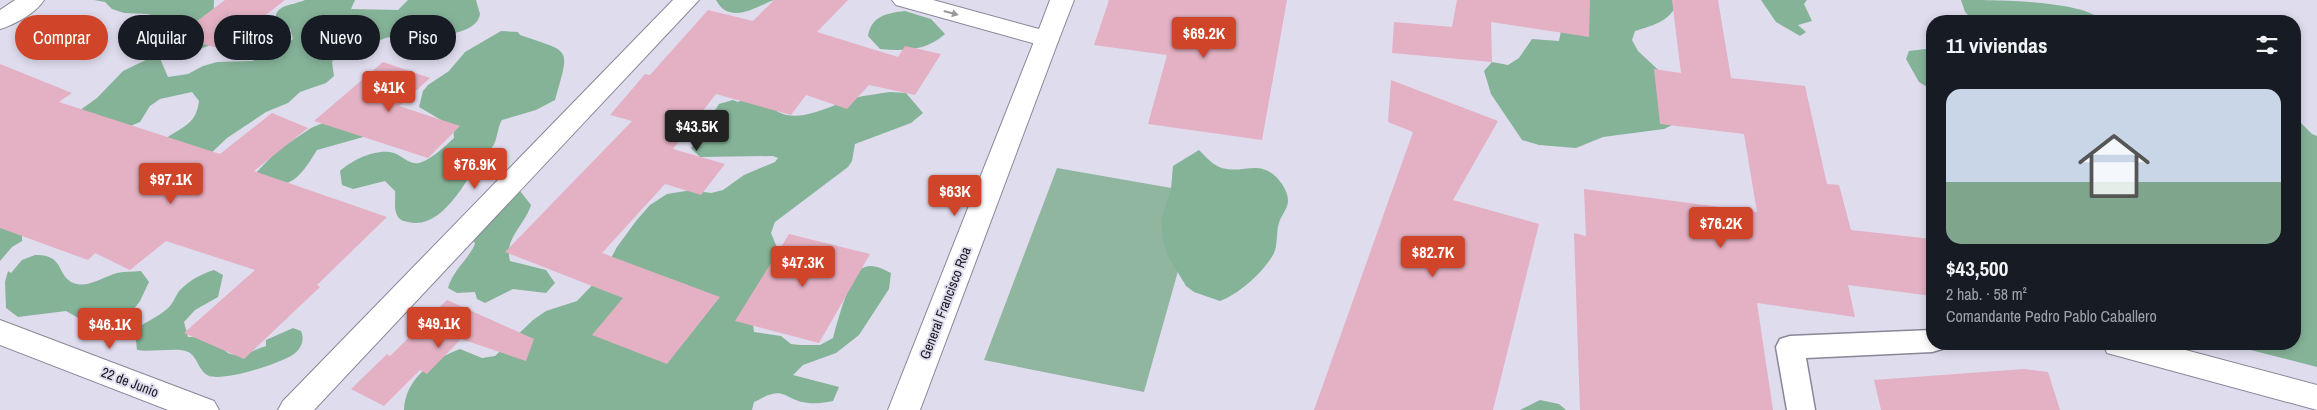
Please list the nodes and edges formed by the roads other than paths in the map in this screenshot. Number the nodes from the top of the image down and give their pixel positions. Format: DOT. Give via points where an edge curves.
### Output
graph roads {
  1 [pos="32,0"];
  2 [pos="687,0"];
  3 [pos="904,0"];
  4 [pos="1062,0"];
  5 [pos="0,21"];
  6 [pos="1047,40"];
  7 [pos="0,332"];
  8 [pos="1926,341"];
  9 [pos="2140,350"];
  10 [pos="2317,398"];
  11 [pos="203,410"];
  12 [pos="294,410"];
  13 [pos="904,410"];
  14 [pos="1801,410"];
  1 -- 5 [label="street"];
  2 -- 12 [label="street"];
  3 -- 6 [label="street, one-way"];
  4 -- 6 [label="street, General Francisco Roa"];
  6 -- 13 [label="street, General Francisco Roa"];
  7 -- 11 [label="street, 22 de Junio"];
  8 -- 14 [label="lane" via="1790,347"];
  9 -- 10 [label="street"];
}
